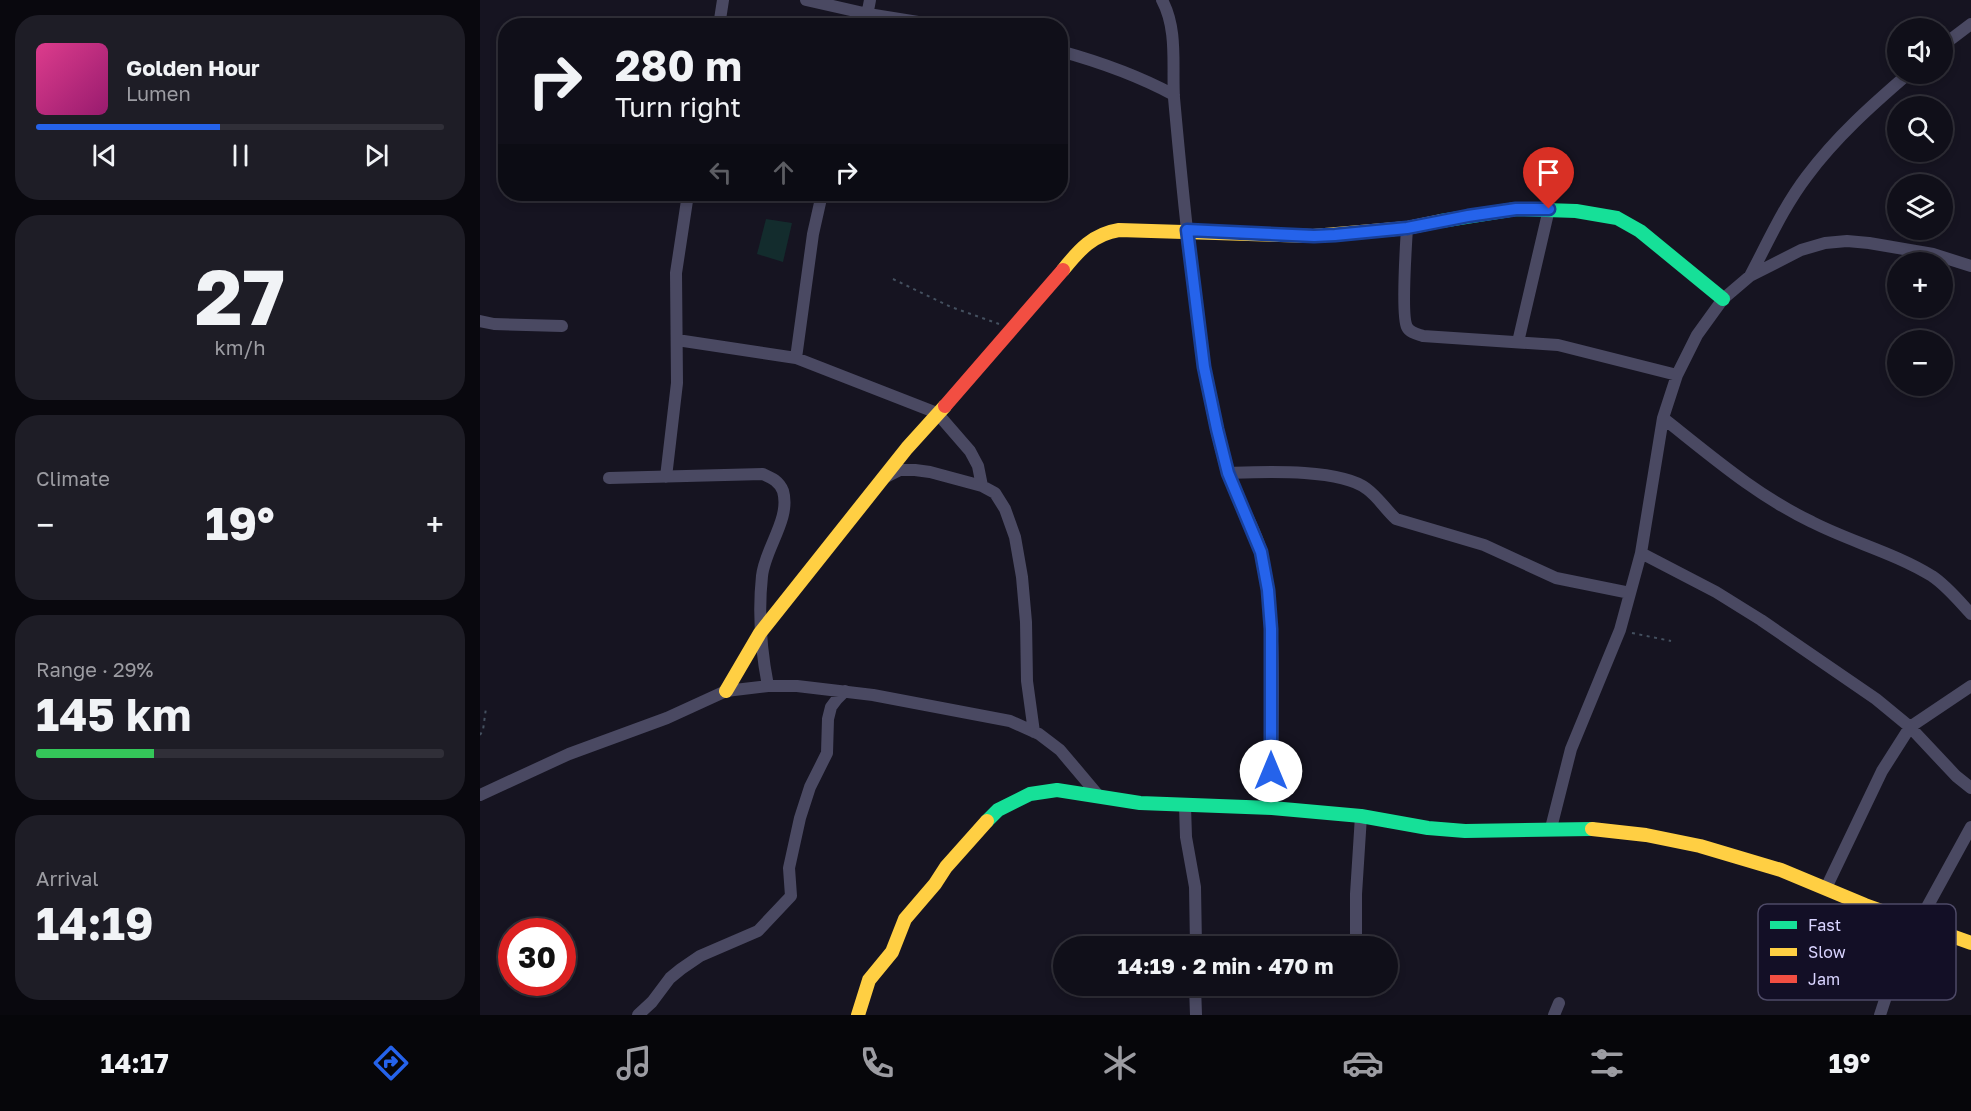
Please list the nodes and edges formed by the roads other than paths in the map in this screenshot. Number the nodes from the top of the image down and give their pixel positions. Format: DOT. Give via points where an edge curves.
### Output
graph roads {
  1 [pos="723,0"];
  2 [pos="806,0"];
  3 [pos="870,0"];
  4 [pos="1162,0"];
  5 [pos="720,18"];
  6 [pos="861,18"];
  7 [pos="867,18"];
  8 [pos="1971,24"];
  9 [pos="1953,38"];
  10 [pos="1068,53"];
  11 [pos="1896,84"];
  12 [pos="1174,95"];
  13 [pos="687,201"];
  14 [pos="820,201"];
  15 [pos="1549,209"];
  16 [pos="1407,228"];
  17 [pos="1187,230"];
  18 [pos="1971,266"];
  19 [pos="1750,276"];
  20 [pos="1723,299"];
  21 [pos="480,321"];
  22 [pos="562,326"];
  23 [pos="677,340"];
  24 [pos="1518,342"];
  25 [pos="796,358"];
  26 [pos="1677,375"];
  27 [pos="937,413"];
  28 [pos="1663,418"];
  29 [pos="1228,473"];
  30 [pos="666,477"];
  31 [pos="609,478"];
  32 [pos="883,478"];
  33 [pos="982,486"];
  34 [pos="1641,553"];
  35 [pos="1630,593"];
  36 [pos="1971,614"];
  37 [pos="760,633"];
  38 [pos="768,686"];
  39 [pos="1971,686"];
  40 [pos="726,691"];
  41 [pos="845,691"];
  42 [pos="1910,727"];
  43 [pos="1034,732"];
  44 [pos="1971,788"];
  45 [pos="480,795"];
  46 [pos="1098,795"];
  47 [pos="1185,806"];
  48 [pos="1272,808"];
  49 [pos="1361,816"];
  50 [pos="1971,827"];
  51 [pos="1551,828"];
  52 [pos="1826,888"];
  53 [pos="1863,904"];
  54 [pos="1929,904"];
  55 [pos="1196,936"];
  56 [pos="1356,936"];
  57 [pos="1956,937"];
  58 [pos="1971,943"];
  59 [pos="1195,996"];
  60 [pos="1885,1000"];
  61 [pos="1559,1003"];
  62 [pos="638,1015"];
  63 [pos="858,1015"];
  64 [pos="1196,1015"];
  65 [pos="1554,1015"];
  66 [pos="1880,1015"];
  1 -- 5 [label="street"];
  2 -- 6 [label="street"];
  3 -- 7 [label="street"];
  4 -- 12 [label="street" via="1170,14 1173,37"];
  8 -- 9 [label="street"];
  10 -- 12 [label="street" via="1108,64"];
  11 -- 19 [label="street" via="1862,114 1807,175"];
  12 -- 17 [label="street"];
  13 -- 23 [label="street" via="676,273"];
  14 -- 25 [label="street"];
  15 -- 16 [label="street" via="1516,209"];
  15 -- 20 [label="street" via="1617,219 1640,231"];
  15 -- 24 [label="street"];
  16 -- 17 [label="street" via="1314,236"];
  16 -- 24 [label="street" via="1406,326 1423,336"];
  17 -- 27 [label="street" via="1110,230 1094,236"];
  17 -- 29 [label="street" via="1204,367"];
  18 -- 19 [label="street" via="1924,252 1846,241 1801,250"];
  19 -- 20 [label="street"];
  20 -- 26 [label="street" via="1697,335"];
  21 -- 22 [label="street"];
  23 -- 25 [label="street"];
  23 -- 30 [label="street" via="677,383"];
  24 -- 26 [label="street" via="1567,347"];
  25 -- 27 [label="street"];
  26 -- 28 [label="street"];
  27 -- 32 [label="street"];
  27 -- 33 [label="street" via="970,451"];
  28 -- 34 [label="street"];
  28 -- 36 [label="street" via="1782,506 1934,577"];
  29 -- 35 [label="street" via="1273,472 1354,482 1368,489 1396,519 1484,545 1556,578"];
  29 -- 48 [label="street" via="1261,552 1268,590"];
  30 -- 31 [label="street"];
  30 -- 37 [label="street" via="763,474 775,479 783,491 784,510 762,573"];
  32 -- 33 [label="street" via="900,470 915,470"];
  32 -- 37 [label="street"];
  33 -- 43 [label="street" via="995,493 1015,537 1022,577 1027,681"];
  34 -- 35 [label="street"];
  34 -- 42 [label="street" via="1761,620"];
  35 -- 51 [label="street" via="1620,630 1571,749"];
  37 -- 38 [label="street"];
  37 -- 40 [label="street"];
  38 -- 40 [label="street"];
  38 -- 41 [label="street"];
  39 -- 42 [label="street"];
  40 -- 45 [label="street" via="667,718 569,754"];
  41 -- 43 [label="street" via="1010,721"];
  41 -- 62 [label="street" via="831,707 827,753 800,818 789,868 791,896 758,931 700,956 670,978"];
  42 -- 44 [label="street"];
  42 -- 52 [label="street" via="1882,771"];
  43 -- 46 [label="street" via="1060,750"];
  46 -- 47 [label="street"];
  46 -- 63 [label="street" via="1057,790 1030,794 990,817 911,911 892,952 869,980"];
  47 -- 48 [label="street"];
  47 -- 55 [label="street"];
  48 -- 49 [label="street"];
  49 -- 51 [label="street" via="1465,831"];
  49 -- 56 [label="street"];
  50 -- 54 [label="street"];
  51 -- 52 [label="street" via="1605,829 1700,846"];
  52 -- 53 [label="street"];
  57 -- 58 [label="street"];
  59 -- 64 [label="street"];
  60 -- 66 [label="street"];
  61 -- 65 [label="street"];
}
